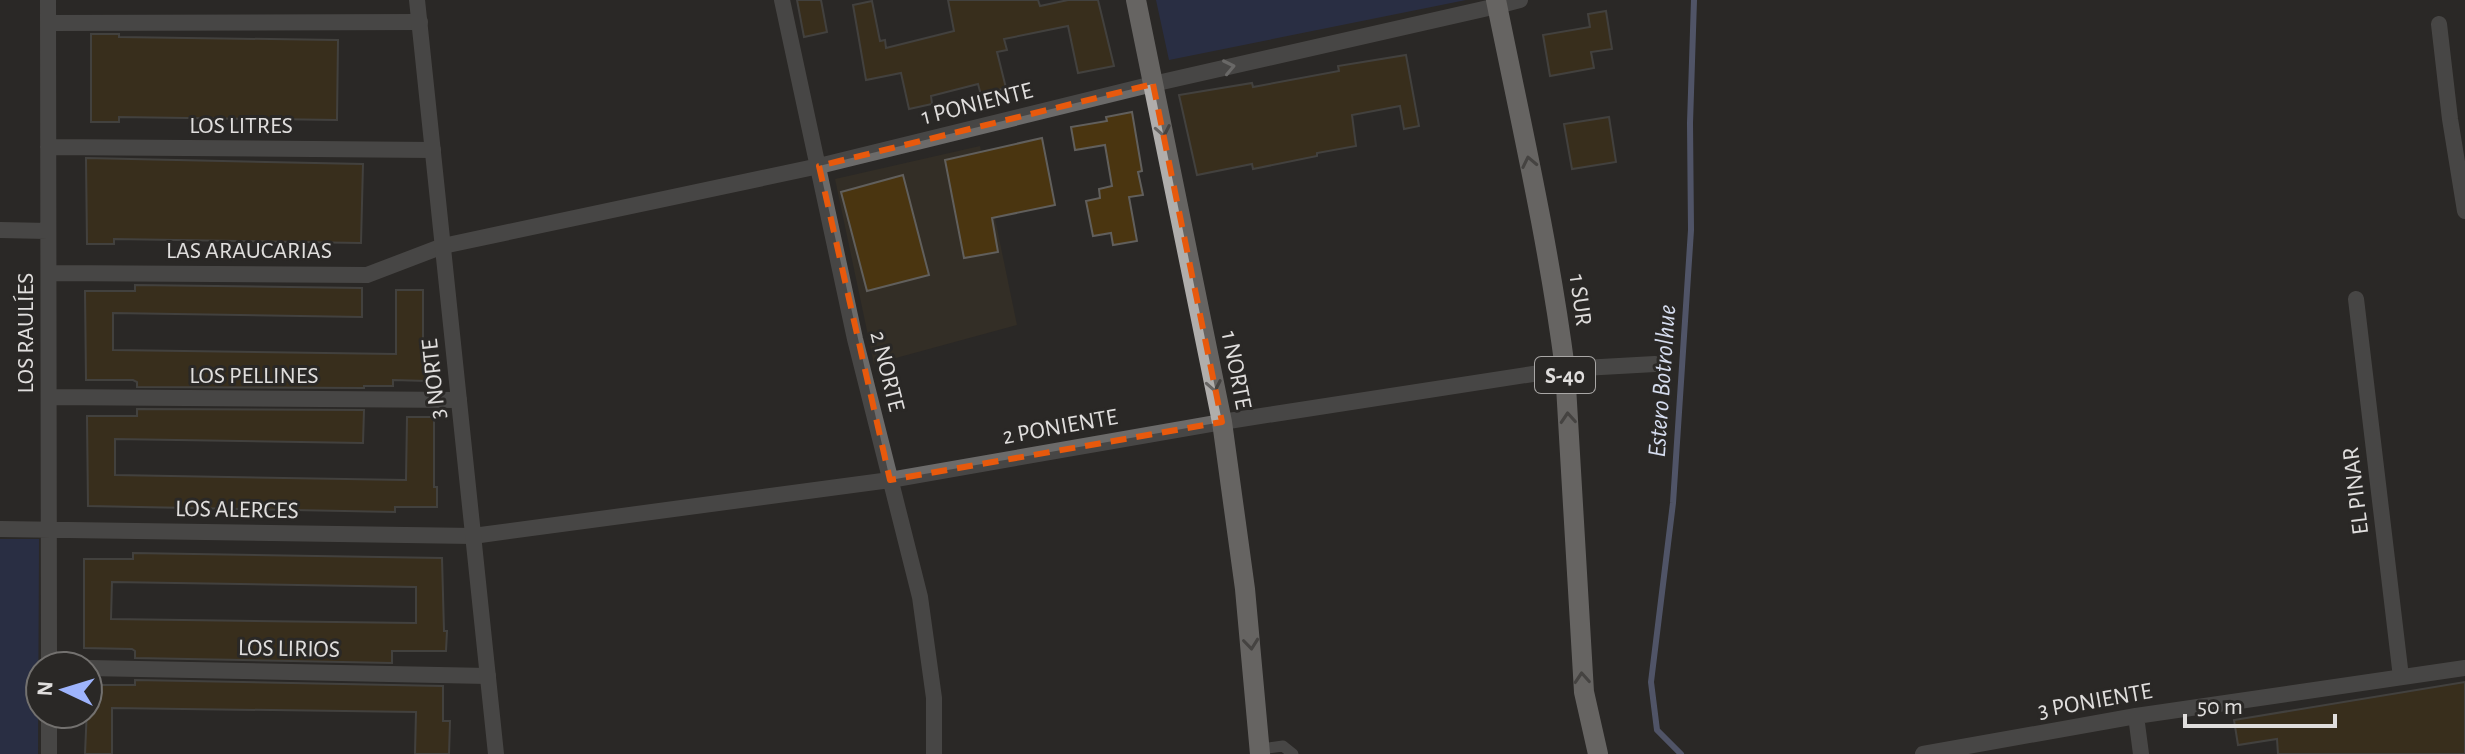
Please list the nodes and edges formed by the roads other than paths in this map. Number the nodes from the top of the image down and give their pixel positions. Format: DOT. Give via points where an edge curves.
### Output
graph roads {
  1 [pos="48,0"];
  2 [pos="417,0"];
  3 [pos="782,0"];
  4 [pos="1136,0"];
  5 [pos="1520,0"];
  6 [pos="1497,3"];
  7 [pos="420,22"];
  8 [pos="48,23"];
  9 [pos="2439,24"];
  10 [pos="1153,84"];
  11 [pos="2458,119"];
  12 [pos="48,147"];
  13 [pos="433,150"];
  14 [pos="819,166"];
  15 [pos="2465,211"];
  16 [pos="0,230"];
  17 [pos="48,231"];
  18 [pos="443,246"];
  19 [pos="49,273"];
  20 [pos="2356,299"];
  21 [pos="1655,364"];
  22 [pos="1565,369"];
  23 [pos="49,397"];
  24 [pos="459,400"];
  25 [pos="1222,422"];
  26 [pos="890,480"];
  27 [pos="0,529"];
  28 [pos="49,530"];
  29 [pos="473,536"];
  30 [pos="49,650"];
  31 [pos="104,668"];
  32 [pos="2465,668"];
  33 [pos="488,676"];
  34 [pos="2401,677"];
  35 [pos="2136,716"];
  36 [pos="49,730"];
  37 [pos="1260,752"];
  38 [pos="49,754"];
  39 [pos="496,754"];
  40 [pos="934,754"];
  41 [pos="1293,754"];
  42 [pos="1598,754"];
  43 [pos="1923,754"];
  44 [pos="2141,754"];
  1 -- 8 [label="street, LOS RAULÍES"];
  2 -- 7 [label="street, 3 NORTE"];
  3 -- 14 [label="street, 2 NORTE"];
  4 -- 10 [label="main road, 1 NORTE"];
  5 -- 6 [label="street, 1 PONIENTE"];
  10 -- 6 [label="street, 1 PONIENTE, one-way"];
  22 -- 6 [label="main road, 1 SUR / S-40, one-way" via="1551,270"];
  7 -- 8 [label="street"];
  7 -- 13 [label="street, 3 NORTE"];
  8 -- 12 [label="street, LOS RAULÍES"];
  9 -- 11 [label="street"];
  10 -- 14 [label="street, 1 PONIENTE"];
  10 -- 25 [label="main road, 1 NORTE, one-way"];
  11 -- 15 [label="street"];
  12 -- 13 [label="street, LOS LITRES"];
  12 -- 17 [label="street, LOS RAULÍES"];
  13 -- 18 [label="street, 3 NORTE"];
  14 -- 18 [label="street, 1 PONIENTE"];
  14 -- 26 [label="street, 2 NORTE"];
  16 -- 17 [label="street"];
  17 -- 19 [label="street, LOS RAULÍES"];
  18 -- 19 [label="street, LAS ARAUCARIAS" via="367,275"];
  18 -- 24 [label="street, 3 NORTE"];
  19 -- 23 [label="street, LOS RAULÍES"];
  20 -- 34 [label="street, EL PINAR"];
  21 -- 22 [label="street, 2 PONIENTE"];
  22 -- 25 [label="street, 2 PONIENTE"];
  42 -- 22 [label="main road, 1 SUR / S-40, one-way" via="1584,692"];
  23 -- 24 [label="street, LOS PELLINES"];
  23 -- 28 [label="street, LOS RAULÍES"];
  24 -- 29 [label="street, 3 NORTE"];
  25 -- 26 [label="street, 2 PONIENTE"];
  25 -- 37 [label="main road, 1 NORTE, one-way"];
  26 -- 29 [label="street, 2 PONIENTE"];
  26 -- 40 [label="street, 2 NORTE" via="920,597 934,698"];
  27 -- 28 [label="street, LOS ALERCES"];
  28 -- 29 [label="street, LOS ALERCES"];
  28 -- 30 [label="street, LOS RAULÍES"];
  29 -- 33 [label="street, 3 NORTE"];
  31 -- 33 [label="street, LOS LIRIOS"];
  32 -- 34 [label="street, 3 PONIENTE"];
  33 -- 39 [label="street, 3 NORTE"];
  34 -- 35 [label="street, 3 PONIENTE"];
  35 -- 43 [label="street, 3 PONIENTE"];
  35 -- 44 [label="street"];
  36 -- 38 [label="street"];
  37 -- 41 [label="lane" via="1283,746"];
}
